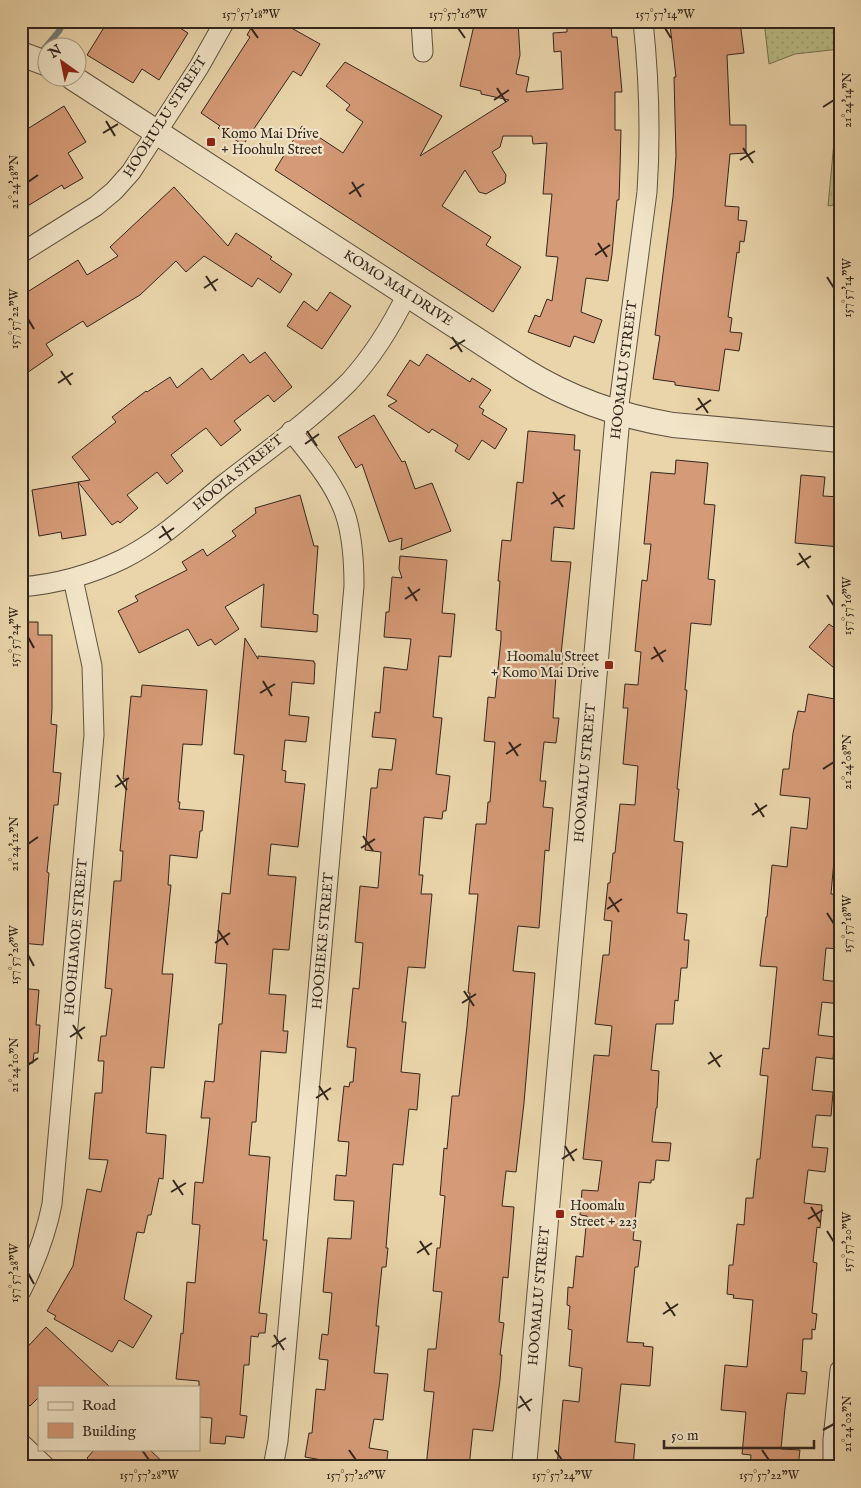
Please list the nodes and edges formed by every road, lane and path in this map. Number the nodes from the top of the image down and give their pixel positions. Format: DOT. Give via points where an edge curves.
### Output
graph roads {
  1 [pos="225,21"];
  2 [pos="421,21"];
  3 [pos="642,21"];
  4 [pos="423,52"];
  5 [pos="21,54"];
  6 [pos="38,60"];
  7 [pos="88,88"];
  8 [pos="158,132"];
  9 [pos="21,253"];
  10 [pos="407,294"];
  11 [pos="618,412"];
  12 [pos="291,431"];
  13 [pos="840,440"];
  14 [pos="73,579"];
  15 [pos="21,587"];
  16 [pos="21,1291"];
  17 [pos="840,1370"];
  18 [pos="21,1443"];
  19 [pos="46,1467"];
  20 [pos="273,1467"];
  21 [pos="524,1467"];
  22 [pos="833,1467"];
  1 -- 8 [label="street, HOOHULU STREET"];
  2 -- 4 [label="street"];
  3 -- 11 [label="street, HOOMALU STREET" via="649,95 647,192"];
  5 -- 6 [label="street"];
  7 -- 8 [label="street, KOMO MAI DRIVE"];
  8 -- 9 [label="street, HOOHULU STREET" via="114,191"];
  8 -- 10 [label="street, KOMO MAI DRIVE"];
  10 -- 11 [label="street, KOMO MAI DRIVE" via="541,381 583,401"];
  10 -- 12 [label="street, HOOIA STREET" via="382,339 349,381"];
  11 -- 13 [label="street, KOMO MAI DRIVE" via="673,425"];
  11 -- 21 [label="street, HOOMALU STREET"];
  12 -- 14 [label="street, HOOIA STREET" via="144,547"];
  12 -- 20 [label="street, HOOHEKE STREET" via="326,478 347,518 354,560 354,586 278,1441"];
  14 -- 15 [label="street, HOOIA STREET"];
  14 -- 16 [label="street, HOOHIAMOE STREET" via="92,666 94,735 52,1204 41,1246"];
  17 -- 22 [label="street"];
  18 -- 19 [label="street"];
}
